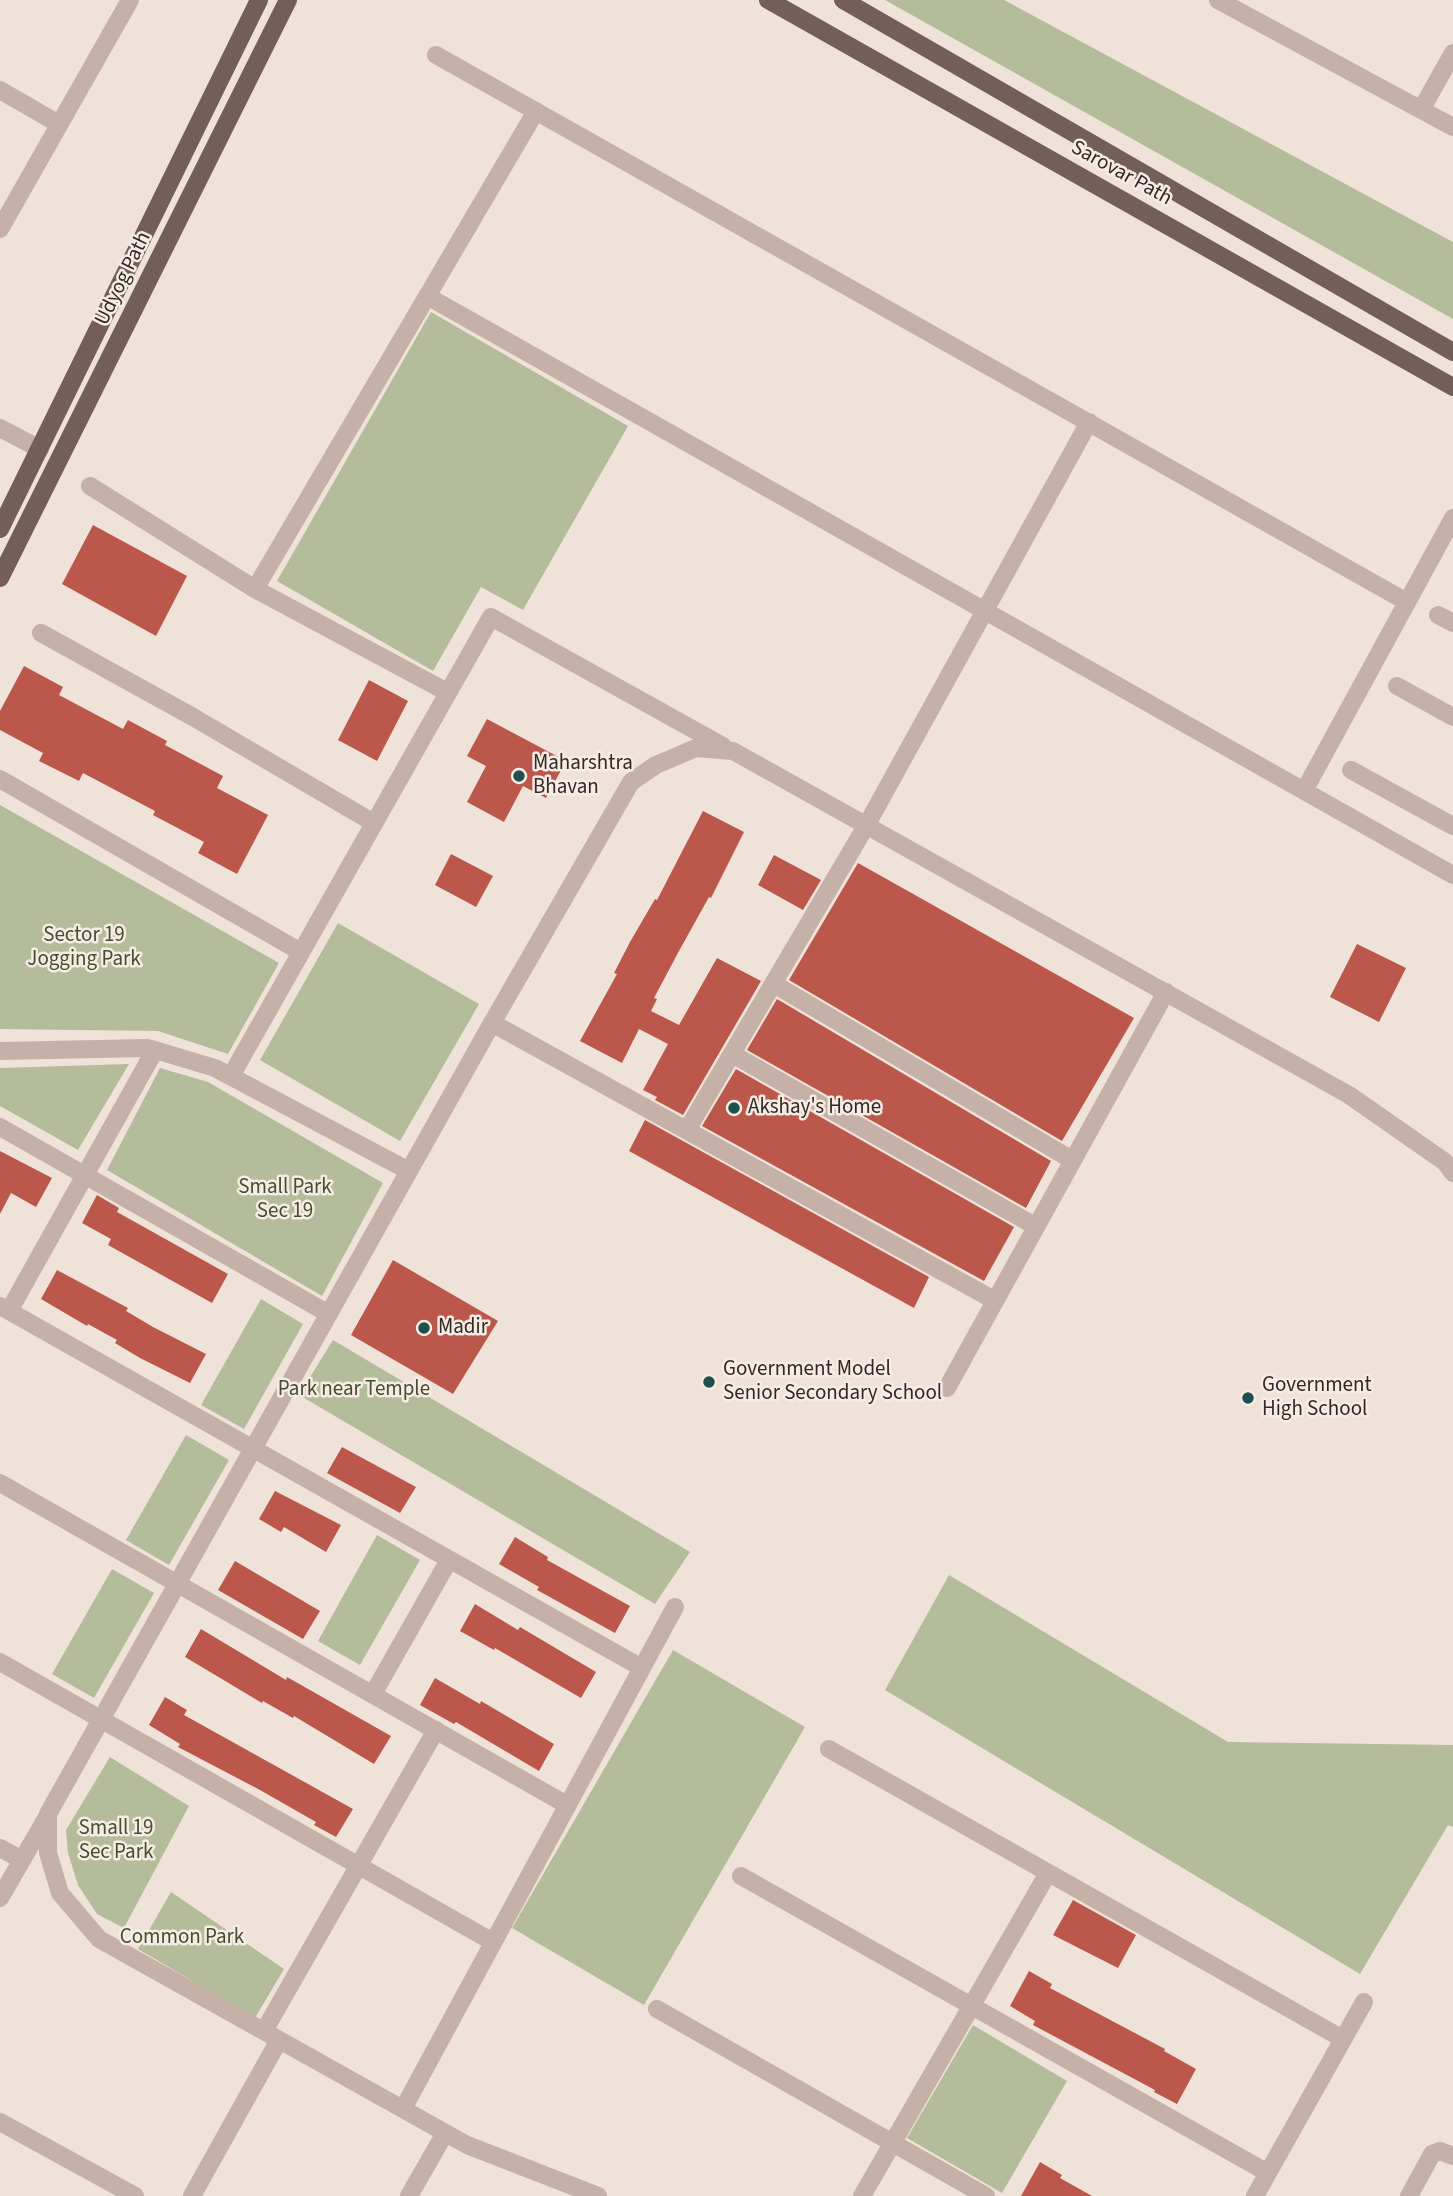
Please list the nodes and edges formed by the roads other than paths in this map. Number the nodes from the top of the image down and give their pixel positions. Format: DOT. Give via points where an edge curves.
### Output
graph roads {
  1 [pos="130,0"];
  2 [pos="259,0"];
  3 [pos="288,0"];
  4 [pos="768,0"];
  5 [pos="843,0"];
  6 [pos="1218,0"];
  7 [pos="1453,53"];
  8 [pos="436,55"];
  9 [pos="0,90"];
  10 [pos="1421,110"];
  11 [pos="536,111"];
  12 [pos="59,124"];
  13 [pos="1453,127"];
  14 [pos="0,229"];
  15 [pos="426,296"];
  16 [pos="1453,352"];
  17 [pos="1453,387"];
  18 [pos="1089,422"];
  19 [pos="0,428"];
  20 [pos="40,449"];
  21 [pos="90,486"];
  22 [pos="1453,518"];
  23 [pos="0,529"];
  24 [pos="0,578"];
  25 [pos="256,589"];
  26 [pos="1407,603"];
  27 [pos="985,611"];
  28 [pos="41,633"];
  29 [pos="1397,686"];
  30 [pos="447,692"];
  31 [pos="1453,717"];
  32 [pos="733,751"];
  33 [pos="1351,771"];
  34 [pos="0,779"];
  35 [pos="1304,792"];
  36 [pos="374,823"];
  37 [pos="1453,825"];
  38 [pos="866,826"];
  39 [pos="1453,875"];
  40 [pos="301,952"];
  41 [pos="774,984"];
  42 [pos="1166,992"];
  43 [pos="492,1023"];
  44 [pos="155,1050"];
  45 [pos="0,1051"];
  46 [pos="732,1054"];
  47 [pos="231,1076"];
  48 [pos="0,1127"];
  49 [pos="687,1130"];
  50 [pos="1072,1160"];
  51 [pos="409,1171"];
  52 [pos="1453,1173"];
  53 [pos="85,1175"];
  54 [pos="1035,1226"];
  55 [pos="994,1300"];
  56 [pos="5,1309"];
  57 [pos="329,1314"];
  58 [pos="947,1388"];
  59 [pos="253,1450"];
  60 [pos="0,1483"];
  61 [pos="449,1560"];
  62 [pos="178,1583"];
  63 [pos="675,1606"];
  64 [pos="0,1662"];
  65 [pos="642,1668"];
  66 [pos="373,1694"];
  67 [pos="101,1720"];
  68 [pos="436,1730"];
  69 [pos="829,1749"];
  70 [pos="567,1805"];
  71 [pos="48,1814"];
  72 [pos="0,1847"];
  73 [pos="22,1860"];
  74 [pos="358,1866"];
  75 [pos="1048,1873"];
  76 [pos="741,1876"];
  77 [pos="0,1898"];
  78 [pos="493,1942"];
  79 [pos="1364,2002"];
  80 [pos="972,2006"];
  81 [pos="657,2009"];
  82 [pos="272,2036"];
  83 [pos="1343,2039"];
  84 [pos="403,2109"];
  85 [pos="0,2122"];
  86 [pos="445,2133"];
  87 [pos="893,2143"];
  88 [pos="1453,2156"];
  89 [pos="1268,2173"];
  90 [pos="135,2196"];
  91 [pos="192,2196"];
  92 [pos="409,2196"];
  93 [pos="598,2196"];
  94 [pos="862,2196"];
  95 [pos="986,2196"];
  96 [pos="1255,2196"];
  97 [pos="1409,2196"];
  1 -- 12 [label="street"];
  2 -- 20 [label="main road, Udyog Path"];
  3 -- 24 [label="main road, Udyog Path"];
  4 -- 17 [label="main road, Sarovar Path"];
  5 -- 16 [label="main road, Sarovar Path"];
  6 -- 10 [label="street"];
  7 -- 10 [label="street"];
  8 -- 11 [label="street"];
  9 -- 12 [label="street"];
  10 -- 13 [label="street"];
  11 -- 15 [label="street"];
  11 -- 18 [label="street"];
  12 -- 14 [label="street"];
  15 -- 25 [label="street"];
  15 -- 27 [label="street"];
  18 -- 26 [label="street"];
  18 -- 27 [label="street"];
  19 -- 20 [label="street"];
  20 -- 23 [label="main road, Udyog Path"];
  21 -- 25 [label="street"];
  22 -- 26 [label="street"];
  25 -- 30 [label="street"];
  26 -- 35 [label="street"];
  27 -- 35 [label="street"];
  27 -- 38 [label="street"];
  28 -- 36 [label="street"];
  29 -- 31 [label="street"];
  30 -- 32 [label="street" via="491,617"];
  30 -- 36 [label="street"];
  32 -- 38 [label="street"];
  32 -- 43 [label="street" via="696,748 631,782"];
  33 -- 37 [label="street"];
  34 -- 40 [label="street"];
  35 -- 39 [label="street"];
  36 -- 40 [label="street"];
  38 -- 41 [label="street"];
  38 -- 42 [label="street"];
  40 -- 47 [label="street"];
  41 -- 46 [label="street"];
  41 -- 50 [label="street"];
  42 -- 50 [label="street"];
  42 -- 52 [label="street" via="1349,1095"];
  43 -- 49 [label="street"];
  43 -- 51 [label="street"];
  44 -- 45 [label="street"];
  44 -- 47 [label="street"];
  44 -- 53 [label="street"];
  46 -- 49 [label="street"];
  46 -- 54 [label="street"];
  47 -- 51 [label="street"];
  48 -- 53 [label="street"];
  49 -- 55 [label="street"];
  50 -- 54 [label="street"];
  51 -- 57 [label="street"];
  53 -- 56 [label="street"];
  53 -- 57 [label="street"];
  54 -- 55 [label="street"];
  55 -- 58 [label="street"];
  56 -- 59 [label="street"];
  57 -- 59 [label="street"];
  59 -- 61 [label="street"];
  59 -- 62 [label="street"];
  60 -- 62 [label="street"];
  61 -- 65 [label="street"];
  61 -- 66 [label="street"];
  62 -- 66 [label="street"];
  62 -- 67 [label="street"];
  63 -- 65 [label="street"];
  64 -- 67 [label="street"];
  65 -- 70 [label="street"];
  66 -- 68 [label="street"];
  67 -- 71 [label="street"];
  67 -- 74 [label="street"];
  68 -- 70 [label="street"];
  68 -- 74 [label="street"];
  69 -- 75 [label="street"];
  70 -- 78 [label="street"];
  71 -- 73 [label="street"];
  71 -- 82 [label="street" via="48,1853 60,1893 99,1939"];
  72 -- 73 [label="street"];
  73 -- 77 [label="street"];
  74 -- 78 [label="street"];
  74 -- 82 [label="street"];
  75 -- 80 [label="street"];
  75 -- 83 [label="street"];
  76 -- 80 [label="street"];
  78 -- 84 [label="street"];
  79 -- 83 [label="street"];
  80 -- 87 [label="street"];
  80 -- 89 [label="street"];
  81 -- 87 [label="street"];
  82 -- 84 [label="street"];
  82 -- 91 [label="street"];
  83 -- 89 [label="street"];
  84 -- 86 [label="street"];
  85 -- 90 [label="street"];
  86 -- 92 [label="street"];
  86 -- 93 [label="street"];
  87 -- 94 [label="street"];
  87 -- 95 [label="street"];
  88 -- 97 [label="street" via="1440,2151 1432,2154"];
  89 -- 96 [label="street"];
}
